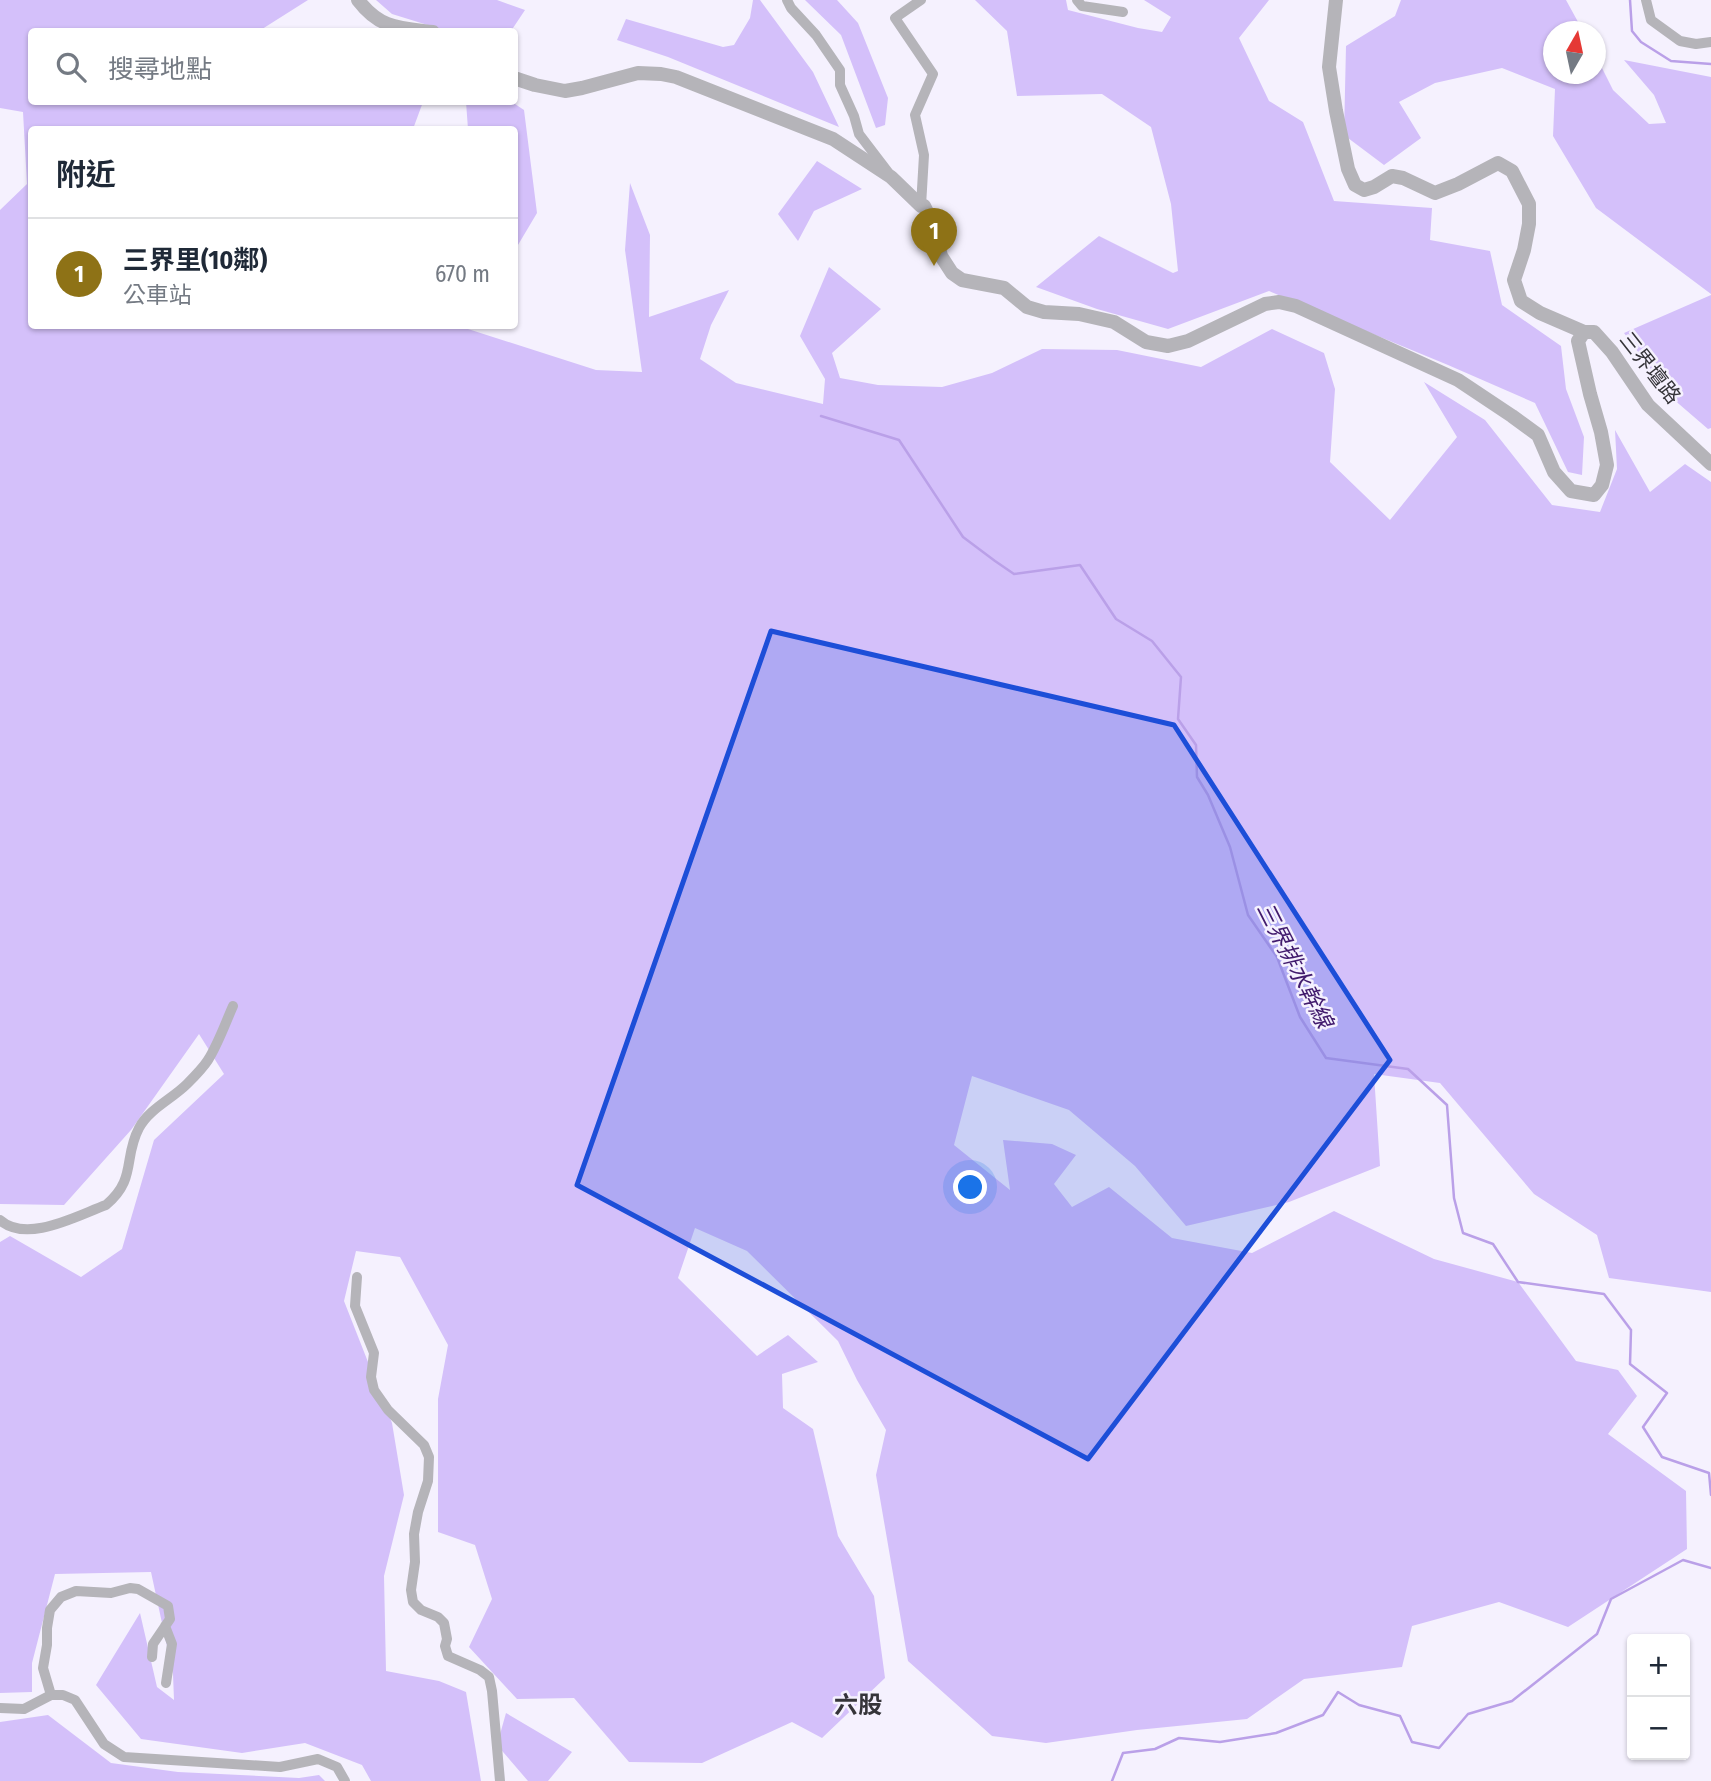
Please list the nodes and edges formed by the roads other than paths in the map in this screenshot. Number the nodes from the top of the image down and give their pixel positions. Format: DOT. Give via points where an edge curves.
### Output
graph roads {
  1 [pos="358,0"];
  2 [pos="786,0"];
  3 [pos="921,0"];
  4 [pos="1077,0"];
  5 [pos="1336,0"];
  6 [pos="1646,0"];
  7 [pos="1123,12"];
  8 [pos="404,28"];
  9 [pos="1711,42"];
  10 [pos="518,79"];
  11 [pos="891,177"];
  12 [pos="921,206"];
  13 [pos="1584,332"];
  14 [pos="1711,464"];
  15 [pos="233,1006"];
  16 [pos="0,1220"];
  17 [pos="358,1277"];
  18 [pos="165,1626"];
  19 [pos="152,1657"];
  20 [pos="166,1682"];
  21 [pos="51,1695"];
  22 [pos="0,1708"];
  23 [pos="345,1781"];
  24 [pos="500,1781"];
  1 -- 8 [label="street" via="378,21"];
  2 -- 11 [label="street" via="840,70 840,85 859,134"];
  3 -- 12 [label="street" via="895,18 933,75 915,116 924,155"];
  4 -- 7 [label="street" via="1082,6"];
  5 -- 13 [label="street, 三界壇路" via="1329,67 1341,141 1355,185 1364,190 1392,176 1436,193 1498,163 1512,171 1529,204 1530,224 1514,281 1521,302"];
  6 -- 9 [label="street" via="1651,20 1681,41"];
  10 -- 11 [label="street" via="565,91 638,73 677,77 833,139"];
  11 -- 12 [label="street"];
  12 -- 13 [label="street" via="952,273 1004,288 1027,307 1114,322 1146,342 1168,346 1188,341 1265,304 1296,306 1458,380 1538,435 1554,472 1571,492 1594,495 1607,466 1578,341"];
  13 -- 14 [label="street, 三界壇路" via="1594,332 1601,339 1648,405"];
  15 -- 16 [label="street" via="208,1060 140,1126 128,1175 114,1198 46,1227 28,1230"];
  17 -- 24 [label="street" via="355,1306 374,1353 374,1390 429,1457 428,1481 414,1534 413,1602 444,1623 448,1656 489,1677"];
  18 -- 19 [label="street" via="153,1644"];
  18 -- 20 [label="street" via="172,1644"];
  18 -- 21 [label="street" via="170,1619 168,1606 138,1589 76,1591 61,1597 50,1610 47,1628 43,1668"];
  21 -- 22 [label="street" via="24,1709"];
  21 -- 23 [label="street" via="75,1700 104,1744 124,1757 280,1767 318,1759 337,1766"];
}
